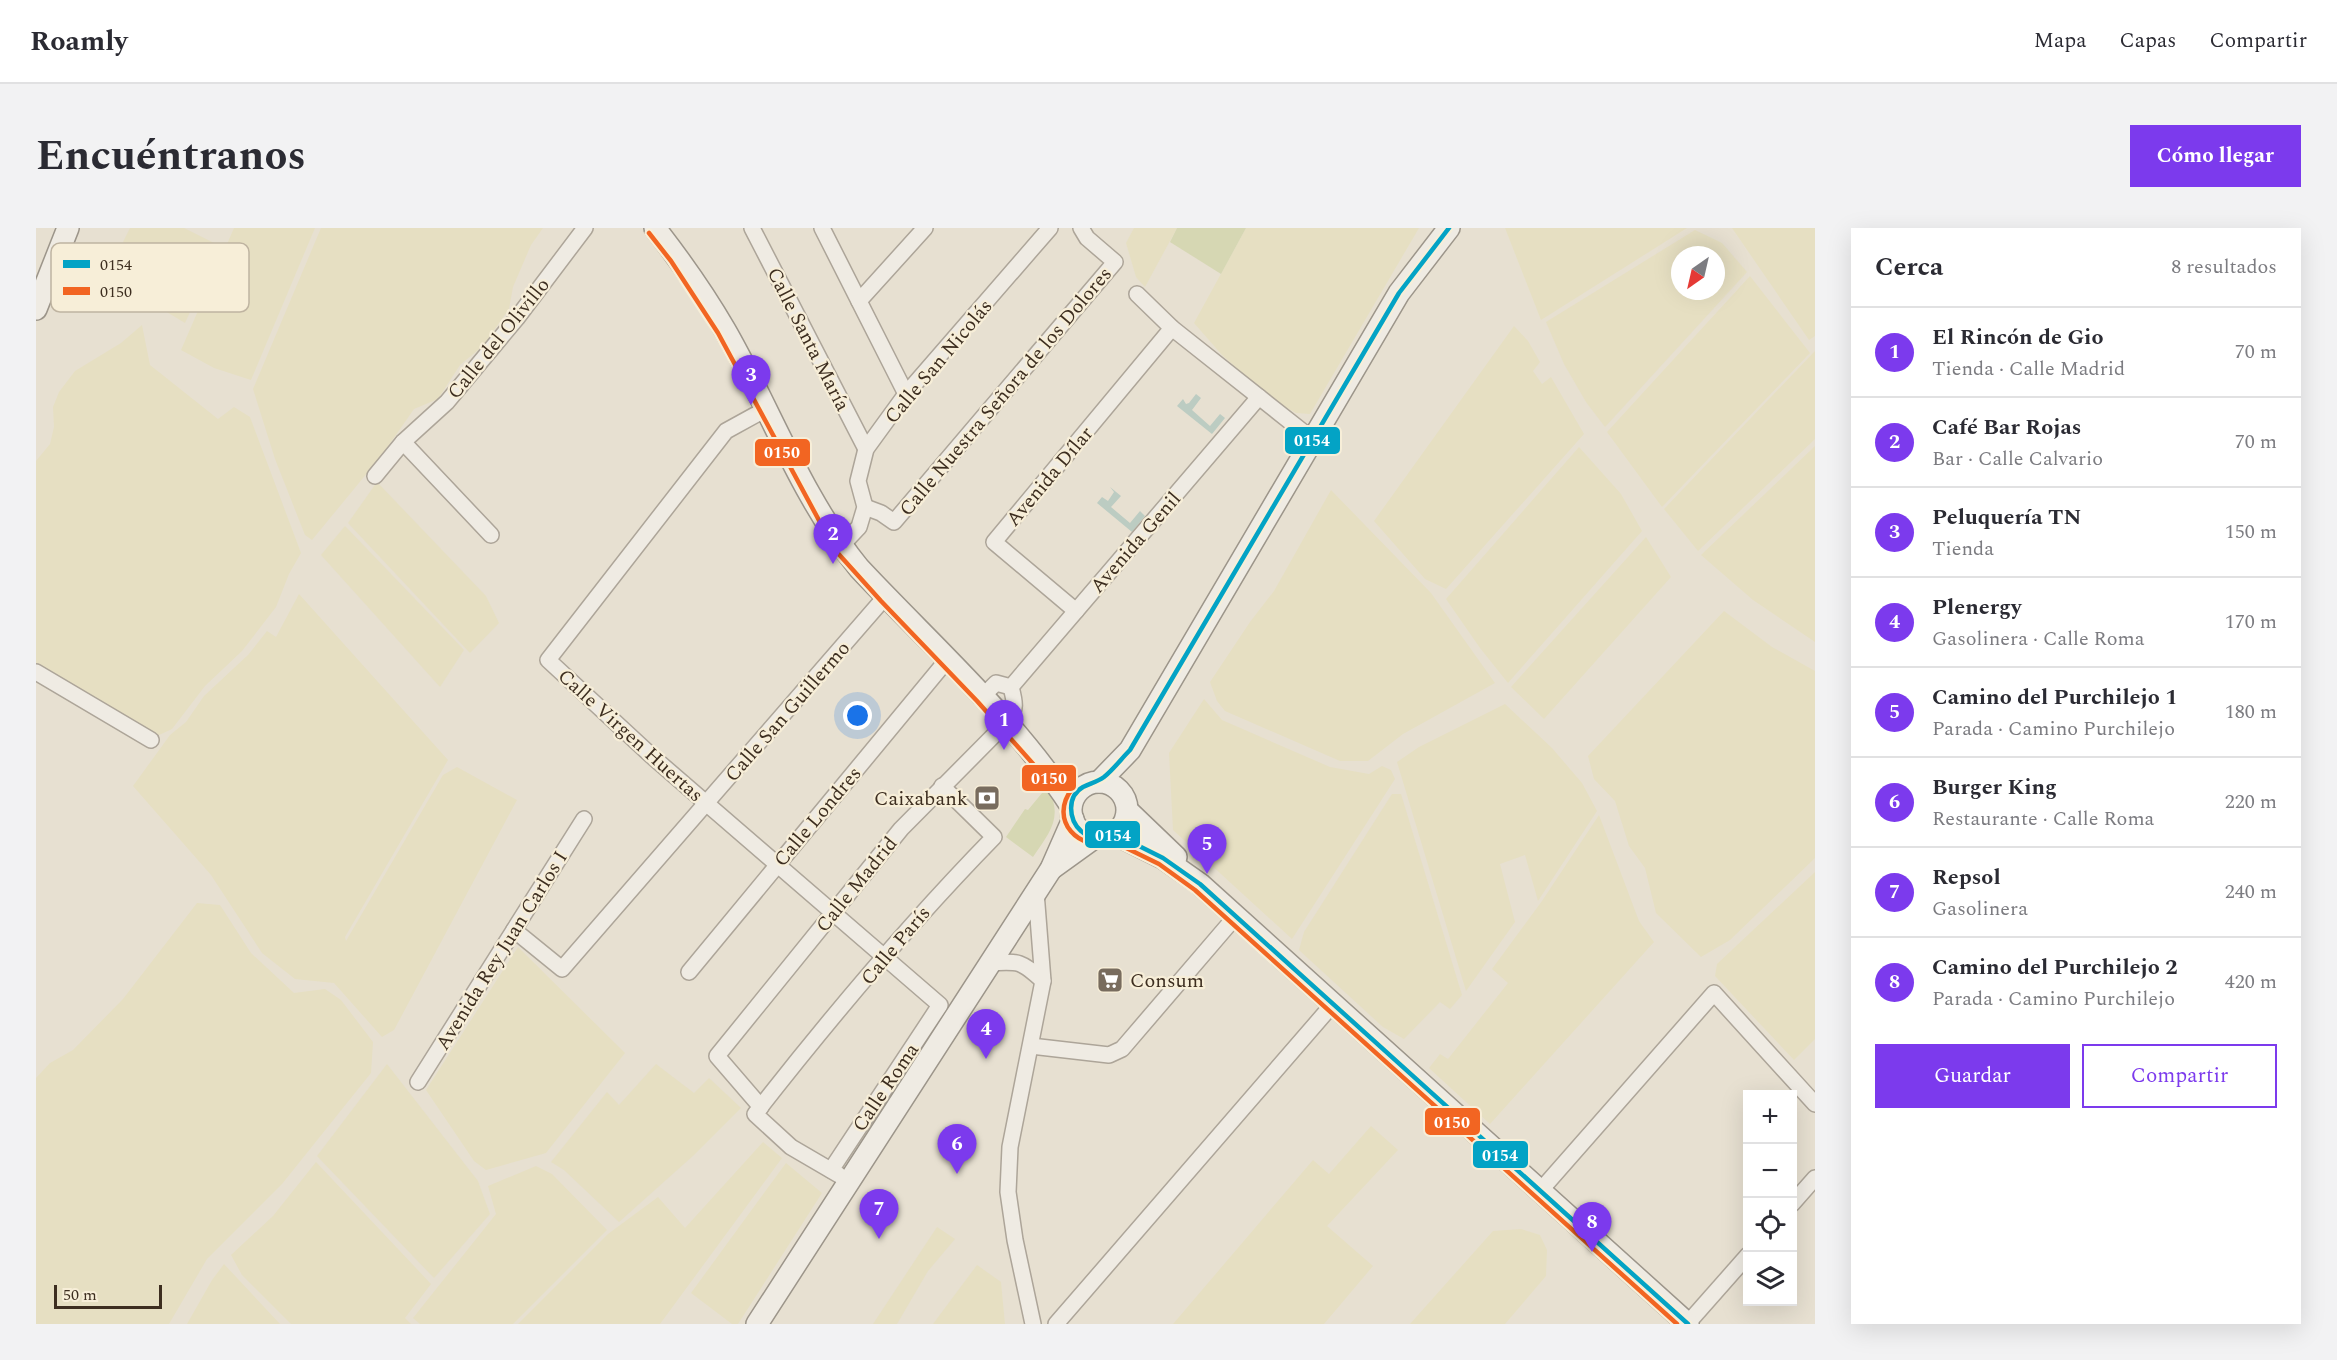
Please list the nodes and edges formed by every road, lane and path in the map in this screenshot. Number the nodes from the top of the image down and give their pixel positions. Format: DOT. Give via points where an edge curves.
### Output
graph roads {
  1 [pos="68,228"];
  2 [pos="585,228"];
  3 [pos="655,228"];
  4 [pos="752,228"];
  5 [pos="822,228"];
  6 [pos="925,228"];
  7 [pos="1050,228"];
  8 [pos="1081,228"];
  9 [pos="1449,228"];
  10 [pos="62,243"];
  11 [pos="51,271"];
  12 [pos="1137,294"];
  13 [pos="859,301"];
  14 [pos="36,309"];
  15 [pos="1172,328"];
  16 [pos="906,394"];
  17 [pos="1259,397"];
  18 [pos="766,409"];
  19 [pos="1312,439"];
  20 [pos="403,442"];
  21 [pos="866,449"];
  22 [pos="375,476"];
  23 [pos="865,507"];
  24 [pos="491,535"];
  25 [pos="841,546"];
  26 [pos="886,596"];
  27 [pos="1076,611"];
  28 [pos="947,660"];
  29 [pos="36,672"];
  30 [pos="1011,687"];
  31 [pos="983,696"];
  32 [pos="1007,722"];
  33 [pos="151,740"];
  34 [pos="1130,750"];
  35 [pos="1048,770"];
  36 [pos="1092,784"];
  37 [pos="942,786"];
  38 [pos="706,804"];
  39 [pos="1126,804"];
  40 [pos="1072,812"];
  41 [pos="584,819"];
  42 [pos="1115,834"];
  43 [pos="1094,838"];
  44 [pos="777,864"];
  45 [pos="1051,869"];
  46 [pos="1200,884"];
  47 [pos="1036,892"];
  48 [pos="833,912"];
  49 [pos="1236,916"];
  50 [pos="514,930"];
  51 [pos="884,957"];
  52 [pos="990,963"];
  53 [pos="689,972"];
  54 [pos="1042,981"];
  55 [pos="1333,1004"];
  56 [pos="940,1005"];
  57 [pos="1031,1046"];
  58 [pos="418,1082"];
  59 [pos="1815,1104"];
  60 [pos="758,1111"];
  61 [pos="855,1132"];
  62 [pos="873,1144"];
  63 [pos="831,1170"];
  64 [pos="1815,1178"];
  65 [pos="849,1182"];
  66 [pos="1540,1191"];
  67 [pos="1797,1198"];
  68 [pos="1743,1261"];
  69 [pos="757,1324"];
  70 [pos="1033,1324"];
  71 [pos="1056,1324"];
  72 [pos="1688,1324"];
  1 -- 10 [label="street"];
  2 -- 20 [label="street, Calle del Olivillo" via="447,402"];
  3 -- 18 [label="street" via="724,329"];
  4 -- 21 [label="street, Calle Santa María"];
  5 -- 13 [label="street"];
  6 -- 13 [label="street"];
  7 -- 16 [label="street, Calle San Nicolás"];
  8 -- 23 [label="street, Calle Nuestra Señora de los Dolores" via="1115,262 894,522"];
  9 -- 19 [label="street" via="1399,293"];
  11 -- 14 [label="street"];
  12 -- 15 [label="street"];
  13 -- 16 [label="street"];
  15 -- 17 [label="street"];
  15 -- 27 [label="street, Avenida Dílar" via="994,542"];
  16 -- 21 [label="street, Calle San Nicolás"];
  17 -- 19 [label="street"];
  17 -- 27 [label="street, Avenida Genil"];
  18 -- 25 [label="street"];
  18 -- 38 [label="street, Calle Virgen Huertas" via="726,431 548,660"];
  19 -- 34 [label="street"];
  20 -- 22 [label="street, Calle del Olivillo"];
  20 -- 24 [label="street"];
  21 -- 23 [label="street, Calle San Nicolás" via="858,481"];
  23 -- 25 [label="street" via="859,527"];
  25 -- 26 [label="street"];
  26 -- 28 [label="street"];
  26 -- 38 [label="street, Calle San Guillermo"];
  27 -- 30 [label="street, Avenida Genil"];
  28 -- 31 [label="street"];
  28 -- 44 [label="street, Calle Londres"];
  29 -- 33 [label="street"];
  30 -- 31 [label="street" via="996,683"];
  30 -- 32 [label="street" via="1016,704"];
  31 -- 32 [label="street"];
  32 -- 35 [label="street"];
  32 -- 37 [label="street, Calle Madrid"];
  34 -- 36 [label="street"];
  34 -- 39 [label="street"];
  35 -- 36 [label="street"];
  35 -- 40 [label="street"];
  36 -- 39 [label="street" via="1116,788"];
  36 -- 40 [label="street" via="1077,793"];
  37 -- 48 [label="street, Calle Madrid"];
  37 -- 51 [label="street, Calle París" via="994,837"];
  38 -- 44 [label="street, Calle Virgen Huertas"];
  38 -- 50 [label="street, Calle San Guillermo" via="562,969"];
  39 -- 42 [label="street" via="1126,820"];
  39 -- 46 [label="street"];
  40 -- 43 [label="street" via="1077,828"];
  40 -- 45 [label="street"];
  41 -- 50 [label="street, Avenida Rey Juan Carlos I"];
  42 -- 43 [label="street"];
  42 -- 46 [label="street" via="1163,858"];
  43 -- 45 [label="street"];
  44 -- 48 [label="street, Calle Virgen Huertas"];
  44 -- 53 [label="street, Calle Londres"];
  45 -- 47 [label="street"];
  46 -- 49 [label="street"];
  47 -- 52 [label="street"];
  47 -- 54 [label="street"];
  48 -- 51 [label="street, Calle Virgen Huertas"];
  48 -- 60 [label="street, Calle Madrid" via="717,1056"];
  49 -- 55 [label="street"];
  49 -- 57 [label="street" via="1122,1049 1109,1055"];
  50 -- 58 [label="street, Avenida Rey Juan Carlos I"];
  51 -- 56 [label="street, Calle Virgen Huertas"];
  51 -- 60 [label="street, Calle París"];
  52 -- 54 [label="street" via="1016,961"];
  52 -- 62 [label="street"];
  54 -- 57 [label="street"];
  55 -- 66 [label="street"];
  55 -- 71 [label="street"];
  56 -- 61 [label="street, Calle Roma"];
  57 -- 70 [label="street" via="1010,1147 1008,1192"];
  59 -- 66 [label="street" via="1714,993"];
  60 -- 63 [label="street" via="791,1147"];
  61 -- 62 [label="street"];
  61 -- 63 [label="street, Calle Roma"];
  62 -- 65 [label="street"];
  63 -- 65 [label="street"];
  64 -- 67 [label="street"];
  65 -- 69 [label="street"];
  66 -- 72 [label="street"];
  68 -- 72 [label="street"];
}
